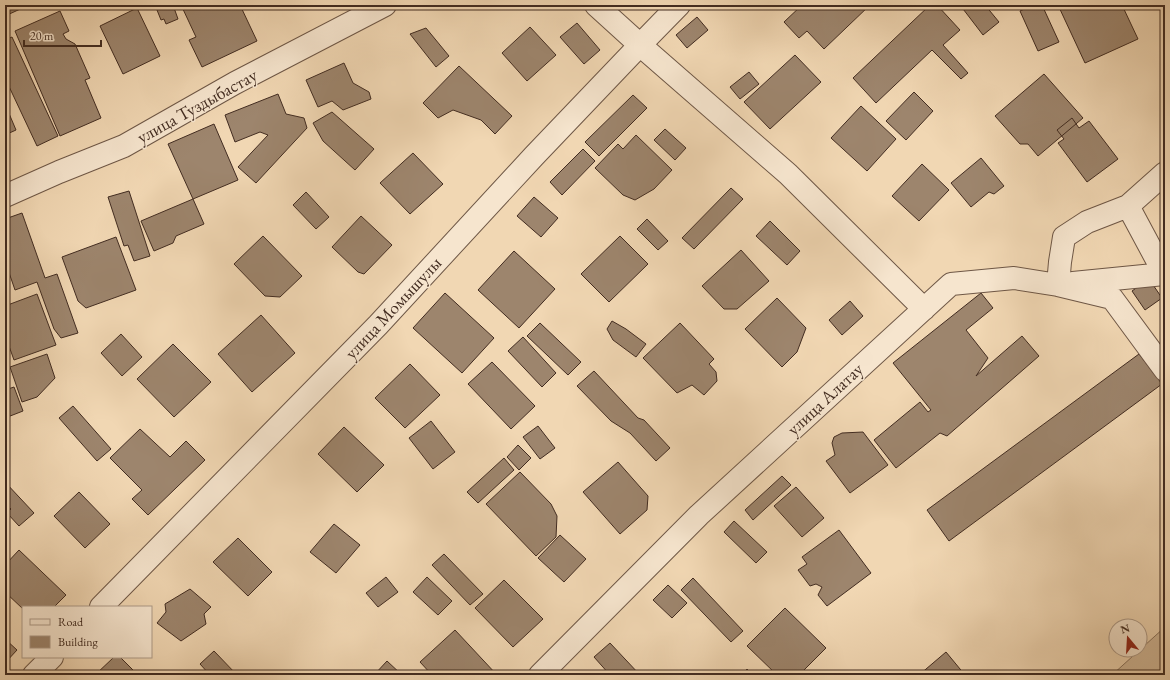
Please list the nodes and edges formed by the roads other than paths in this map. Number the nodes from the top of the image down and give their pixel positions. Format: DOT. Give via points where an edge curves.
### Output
graph roads {
  1 [pos="384,5"];
  2 [pos="596,5"];
  3 [pos="679,5"];
  4 [pos="640,45"];
  5 [pos="1165,172"];
  6 [pos="5,196"];
  7 [pos="1128,206"];
  8 [pos="1165,274"];
  9 [pos="1058,285"];
  10 [pos="924,309"];
  11 [pos="1165,370"];
  12 [pos="102,606"];
  13 [pos="51,658"];
  14 [pos="34,675"];
  15 [pos="540,675"];
  1 -- 6 [label="street, улица Туздыбастау" via="235,83 124,146"];
  2 -- 4 [label="street"];
  3 -- 4 [label="street, улица Момышулы"];
  4 -- 10 [label="street" via="788,174"];
  4 -- 12 [label="street, улица Момышулы" via="378,325"];
  5 -- 7 [label="street"];
  7 -- 8 [label="street"];
  7 -- 9 [label="street" via="1086,222 1064,237"];
  8 -- 9 [label="street"];
  9 -- 10 [label="street, улица Алатау" via="1014,278 951,284"];
  9 -- 11 [label="street" via="1112,298"];
  10 -- 15 [label="street, улица Алатау" via="699,515"];
  13 -- 14 [label="street"];
}
